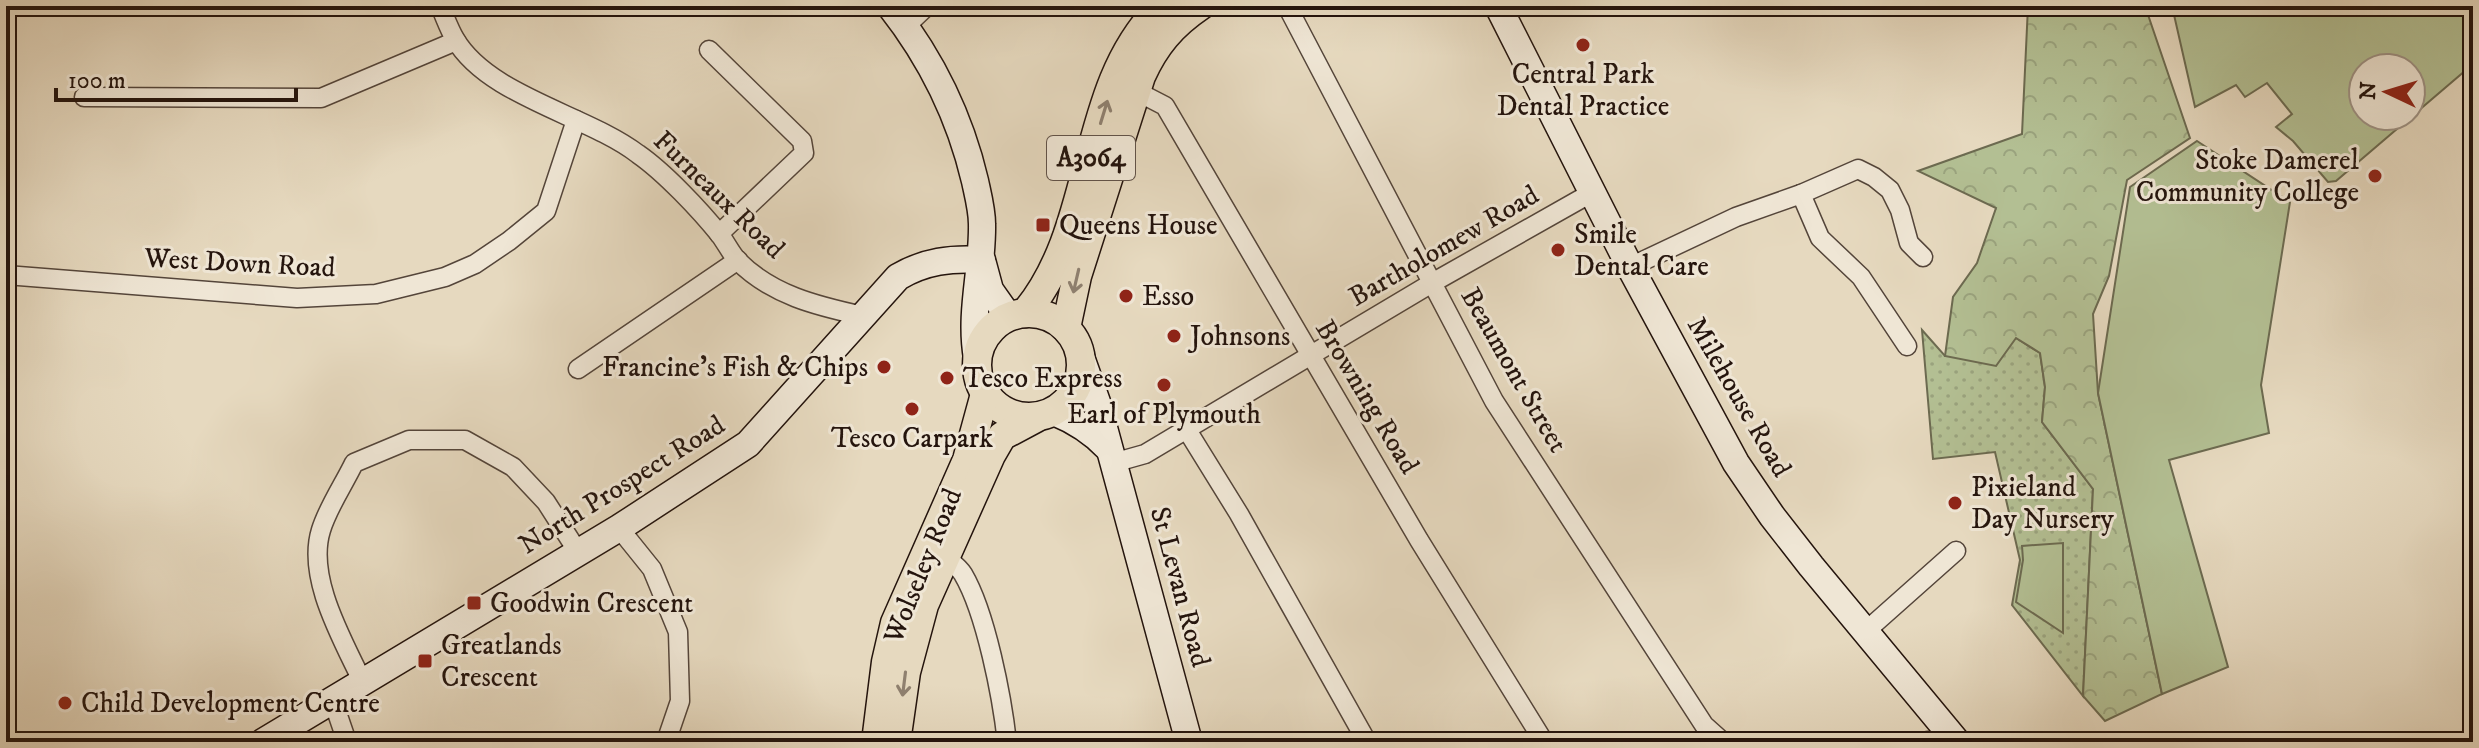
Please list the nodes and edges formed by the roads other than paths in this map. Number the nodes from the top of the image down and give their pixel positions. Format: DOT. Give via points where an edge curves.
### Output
graph roads {
  1 [pos="440,6"];
  2 [pos="927,6"];
  3 [pos="1162,6"];
  4 [pos="1200,6"];
  5 [pos="1287,6"];
  6 [pos="1498,6"];
  7 [pos="898,16"];
  8 [pos="456,41"];
  9 [pos="709,50"];
  10 [pos="1136,91"];
  11 [pos="84,97"];
  12 [pos="576,120"];
  13 [pos="1593,192"];
  14 [pos="1801,194"];
  15 [pos="719,234"];
  16 [pos="1923,257"];
  17 [pos="738,260"];
  18 [pos="982,260"];
  19 [pos="1630,267"];
  20 [pos="6,275"];
  21 [pos="1432,283"];
  22 [pos="1017,315"];
  23 [pos="863,316"];
  24 [pos="1066,328"];
  25 [pos="1907,346"];
  26 [pos="1081,357"];
  27 [pos="977,358"];
  28 [pos="1310,358"];
  29 [pos="578,369"];
  30 [pos="985,394"];
  31 [pos="1045,415"];
  32 [pos="1187,430"];
  33 [pos="1111,456"];
  34 [pos="619,528"];
  35 [pos="1956,551"];
  36 [pos="578,552"];
  37 [pos="945,557"];
  38 [pos="1866,631"];
  39 [pos="363,683"];
  40 [pos="333,701"];
  41 [pos="263,742"];
  42 [pos="347,742"];
  43 [pos="666,742"];
  44 [pos="876,742"];
  45 [pos="896,742"];
  46 [pos="1007,742"];
  47 [pos="1189,742"];
  48 [pos="1367,742"];
  49 [pos="1544,742"];
  50 [pos="1723,742"];
  51 [pos="1957,742"];
  1 -- 8 [label="street, Furneaux Road"];
  2 -- 7 [label="street"];
  22 -- 3 [label="main road, A3064, one-way" via="1040,295 1056,268 1117,75 1133,40"];
  4 -- 10 [label="main road, A3064" via="1161,40"];
  5 -- 21 [label="street, Beaumont Street"];
  6 -- 13 [label="street, Milehouse Road"];
  7 -- 18 [label="street" via="939,80 957,124 983,219"];
  8 -- 11 [label="street" via="321,98"];
  8 -- 12 [label="street, Furneaux Road" via="476,65 504,84"];
  9 -- 15 [label="street" via="802,141 804,153"];
  10 -- 24 [label="main road, A3064, one-way" via="1077,276"];
  10 -- 28 [label="street, Browning Road" via="1165,106"];
  12 -- 15 [label="street, Furneaux Road" via="619,139 643,157"];
  12 -- 20 [label="street, West Down Road" via="546,211 475,264 445,277 376,294 297,298"];
  13 -- 19 [label="street, Milehouse Road"];
  13 -- 21 [label="street, Bartholomew Road"];
  14 -- 16 [label="street" via="1858,169 1874,177 1890,190 1909,243"];
  14 -- 19 [label="street" via="1736,217"];
  14 -- 25 [label="street" via="1820,238 1861,277"];
  15 -- 17 [label="street, Furneaux Road"];
  17 -- 23 [label="street, Furneaux Road" via="785,294"];
  17 -- 29 [label="street"];
  18 -- 22 [label="street" via="990,290"];
  18 -- 23 [label="street, North Prospect Road" via="938,260 913,269 898,277"];
  18 -- 27 [label="street" via="973,334"];
  19 -- 38 [label="street, Milehouse Road" via="1736,463"];
  21 -- 28 [label="street, Bartholomew Road"];
  21 -- 50 [label="street, Beaumont Street" via="1494,401 1704,725"];
  22 -- 24 [label="main road" via="1047,316"];
  22 -- 27 [label="main road" via="994,326"];
  23 -- 34 [label="street, North Prospect Road" via="748,444"];
  24 -- 26 [label="main road"];
  26 -- 31 [label="main road" via="1078,384 1068,400"];
  26 -- 33 [label="street, St Levan Road"];
  27 -- 30 [label="main road"];
  28 -- 32 [label="street, Bartholomew Road"];
  28 -- 49 [label="street, Browning Road"];
  30 -- 31 [label="main road" via="1016,417"];
  30 -- 44 [label="main road, Wolseley Road" via="967,460 895,623"];
  31 -- 33 [label="street" via="1076,421 1093,432"];
  31 -- 37 [label="main road, Wolseley Road" via="1002,436"];
  32 -- 33 [label="street, Bartholomew Road" via="1145,454"];
  32 -- 48 [label="street"];
  33 -- 47 [label="street, St Levan Road"];
  34 -- 36 [label="street, North Prospect Road"];
  34 -- 43 [label="street" via="652,569 678,632 680,701"];
  35 -- 38 [label="street"];
  36 -- 39 [label="street, North Prospect Road"];
  36 -- 39 [label="street" via="546,502 513,467 465,440 409,440 354,463 320,531 318,568 327,605"];
  37 -- 45 [label="main road, Wolseley Road, one-way" via="924,605 906,672"];
  37 -- 46 [label="street" via="962,571 976,606"];
  38 -- 51 [label="street, Milehouse Road"];
  39 -- 40 [label="street, North Prospect Road"];
  40 -- 41 [label="street, North Prospect Road"];
  40 -- 42 [label="street"];
}
